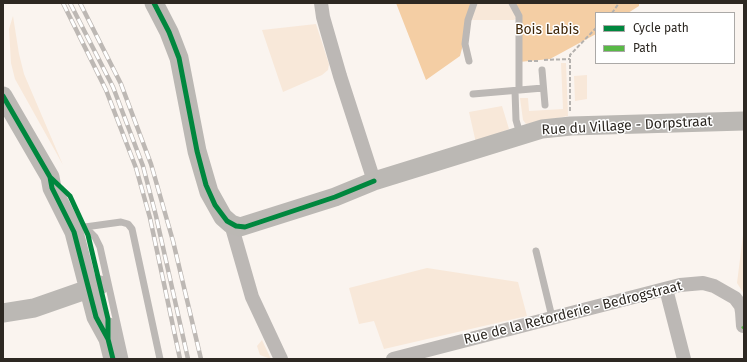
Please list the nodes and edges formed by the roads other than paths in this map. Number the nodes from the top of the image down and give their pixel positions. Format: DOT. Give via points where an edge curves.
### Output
graph roads {
  1 [pos="154,3"];
  2 [pos="321,3"];
  3 [pos="474,3"];
  4 [pos="512,3"];
  5 [pos="469,61"];
  6 [pos="542,70"];
  7 [pos="543,88"];
  8 [pos="517,91"];
  9 [pos="473,94"];
  10 [pos="3,96"];
  11 [pos="545,105"];
  12 [pos="744,121"];
  13 [pos="520,134"];
  14 [pos="374,181"];
  15 [pos="231,224"];
  16 [pos="78,227"];
  17 [pos="536,251"];
  18 [pos="99,285"];
  19 [pos="666,289"];
  20 [pos="743,312"];
  21 [pos="3,313"];
  22 [pos="552,318"];
  23 [pos="743,326"];
  24 [pos="399,358"];
  25 [pos="113,359"];
  26 [pos="125,359"];
  27 [pos="160,359"];
  28 [pos="281,359"];
  29 [pos="684,359"];
  1 -- 15 [label="street" via="179,58 206,185 219,212"];
  2 -- 14 [label="street" via="340,76"];
  3 -- 5 [label="lane" via="468,20 465,44"];
  4 -- 8 [label="lane" via="519,16"];
  6 -- 7 [label="lane"];
  7 -- 8 [label="lane"];
  7 -- 11 [label="lane"];
  8 -- 9 [label="lane"];
  8 -- 13 [label="lane" via="516,115"];
  10 -- 16 [label="street" via="50,177 70,196"];
  12 -- 13 [label="street, Rue du Village - Dorpstraat" via="571,126"];
  13 -- 14 [label="street, Rue du Village - Dorpstraat"];
  14 -- 15 [label="street, Rue du Village - Dorpstraat" via="245,227"];
  15 -- 28 [label="street" via="252,297"];
  16 -- 18 [label="street"];
  16 -- 27 [label="lane" via="119,222 128,224 132,229"];
  17 -- 22 [label="lane"];
  18 -- 21 [label="street" via="34,308"];
  18 -- 25 [label="street" via="96,317 108,340"];
  18 -- 26 [label="lane"];
  19 -- 20 [label="street, Rue de la Retorderie - Bedrogstraat" via="686,284 708,284 730,294"];
  19 -- 22 [label="street, Rue de la Retorderie - Bedrogstraat"];
  19 -- 29 [label="street"];
  20 -- 23 [label="street, Rue de la Retorderie - Bedrogstraat"];
  22 -- 24 [label="street, Rue de la Retorderie - Bedrogstraat"];
}
